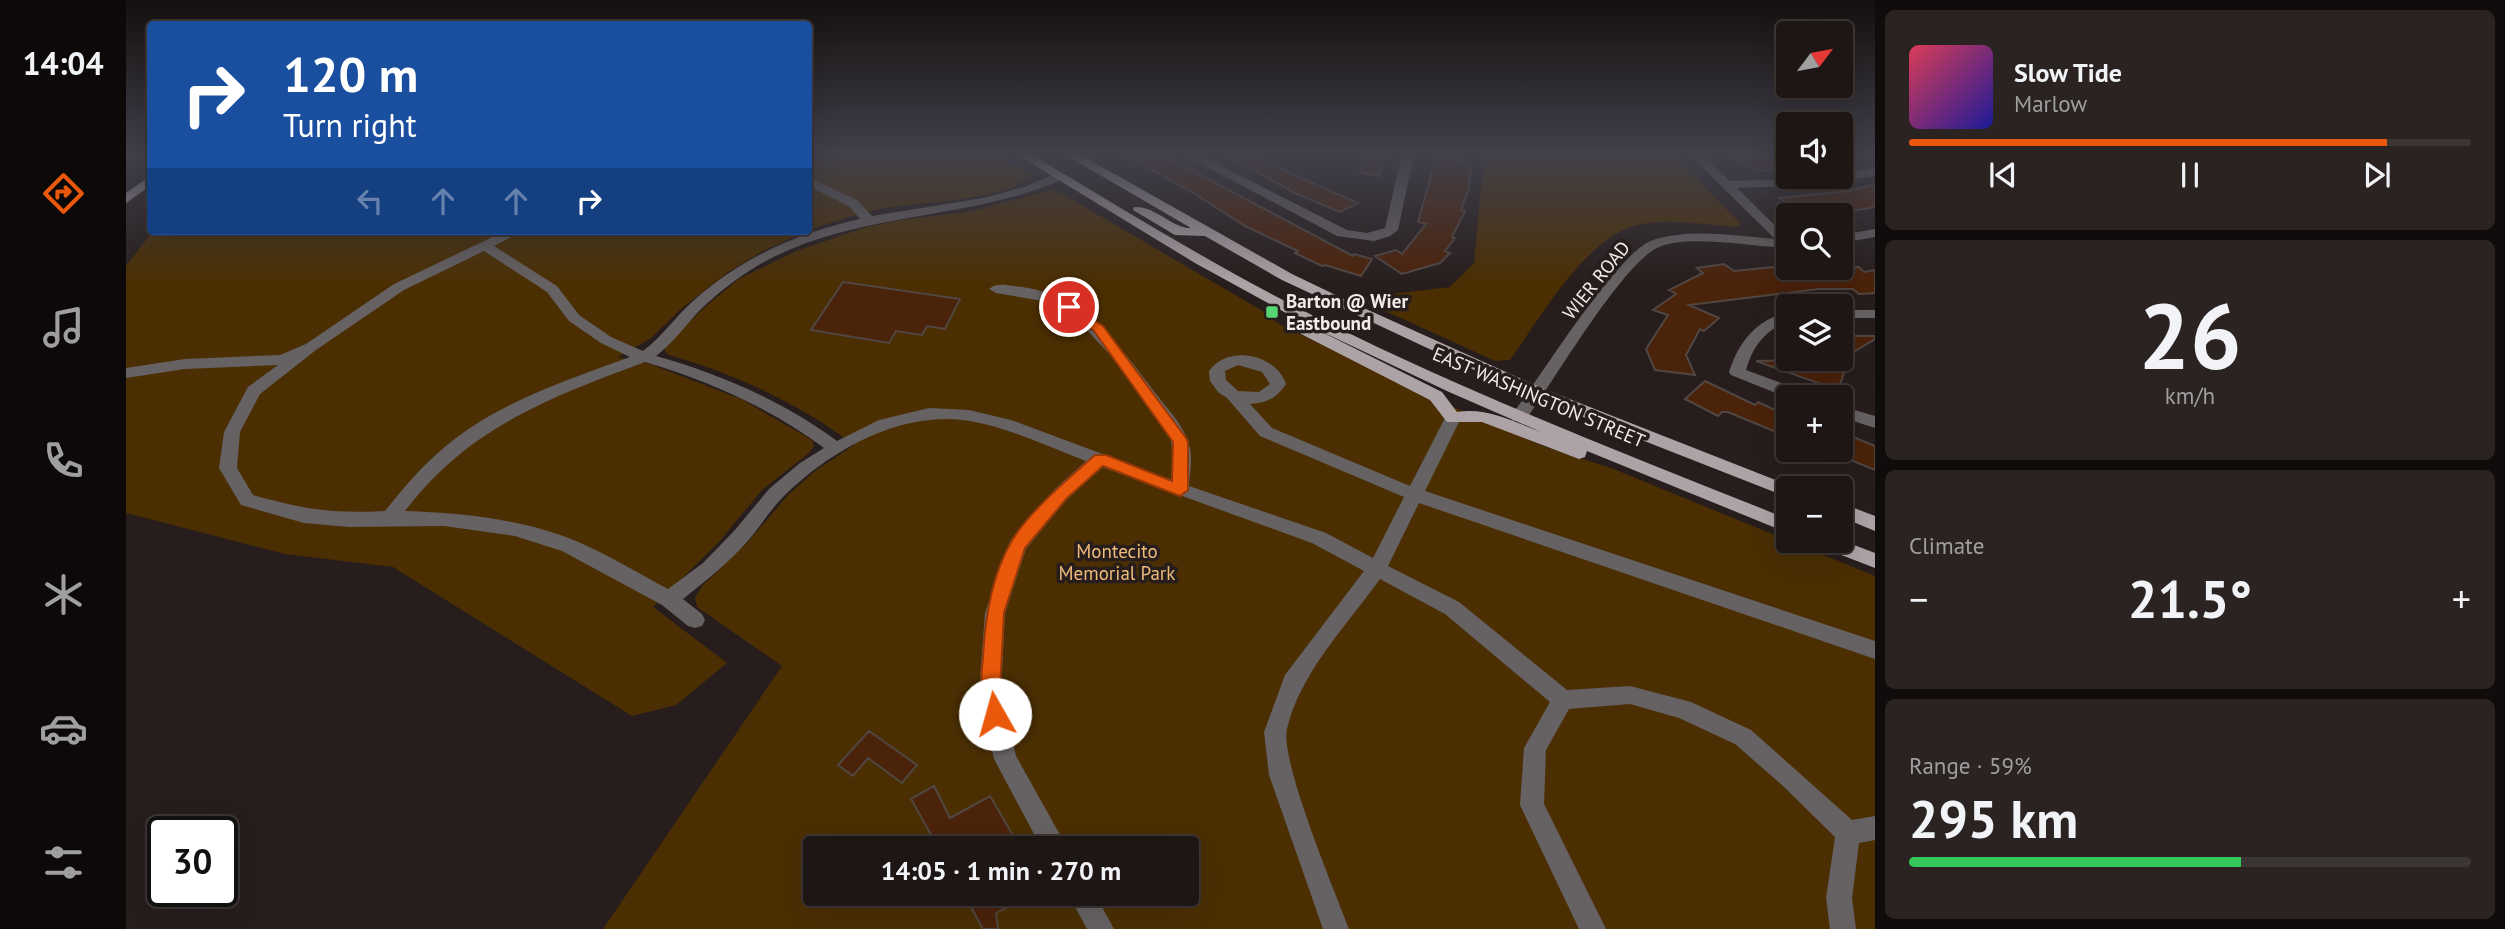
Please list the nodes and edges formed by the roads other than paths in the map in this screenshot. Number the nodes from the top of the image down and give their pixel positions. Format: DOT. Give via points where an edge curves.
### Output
graph roads {
  1 [pos="841,197"];
  2 [pos="1001,197"];
  3 [pos="1096,197"];
  4 [pos="1116,197"];
  5 [pos="1146,197"];
  6 [pos="1273,197"];
  7 [pos="1398,197"];
  8 [pos="1739,197"];
  9 [pos="869,221"];
  10 [pos="1207,232"];
  11 [pos="1776,233"];
  12 [pos="1874,234"];
  13 [pos="507,235"];
  14 [pos="1853,237"];
  15 [pos="1776,243"];
  16 [pos="483,245"];
  17 [pos="996,289"];
  18 [pos="1853,314"];
  19 [pos="1875,314"];
  20 [pos="1305,316"];
  21 [pos="1776,322"];
  22 [pos="311,347"];
  23 [pos="644,357"];
  24 [pos="126,373"];
  25 [pos="1776,387"];
  26 [pos="1538,393"];
  27 [pos="1233,394"];
  28 [pos="1853,415"];
  29 [pos="1519,417"];
  30 [pos="1453,418"];
  31 [pos="1875,422"];
  32 [pos="837,449"];
  33 [pos="1604,451"];
  34 [pos="1100,459"];
  35 [pos="1776,485"];
  36 [pos="1180,490"];
  37 [pos="1413,494"];
  38 [pos="1853,515"];
  39 [pos="390,518"];
  40 [pos="1776,521"];
  41 [pos="1875,524"];
  42 [pos="1853,552"];
  43 [pos="1875,561"];
  44 [pos="1378,566"];
  45 [pos="669,599"];
  46 [pos="695,620"];
  47 [pos="1875,650"];
  48 [pos="1563,700"];
  49 [pos="1875,828"];
  50 [pos="1848,833"];
  51 [pos="1048,836"];
  52 [pos="1088,906"];
  53 [pos="1101,929"];
  54 [pos="1336,929"];
  55 [pos="1593,929"];
  56 [pos="1843,929"];
  1 -- 9 [label="street"];
  2 -- 9 [label="street"];
  3 -- 20 [label="main road, EAST WASHINGTON STREET"];
  4 -- 10 [label="main road" via="1181,232"];
  5 -- 10 [label="main road, EAST WASHINGTON STREET"];
  6 -- 7 [label="street" via="1342,233 1364,237 1391,230"];
  8 -- 11 [label="street"];
  9 -- 23 [label="street" via="825,231 758,260 697,305"];
  10 -- 26 [label="main road, EAST WASHINGTON STREET" via="1298,283"];
  12 -- 14 [label="street"];
  13 -- 16 [label="street"];
  15 -- 26 [label="street, WIER ROAD" via="1691,239 1655,244 1639,254"];
  16 -- 22 [label="street" via="399,287"];
  16 -- 23 [label="street" via="552,289 575,318 606,340"];
  17 -- 36 [label="street" via="1044,297 1069,307 1098,328 1181,442"];
  18 -- 19 [label="street"];
  20 -- 29 [label="main road, EAST WASHINGTON STREET"];
  20 -- 30 [label="main road" via="1300,322 1307,331 1436,396"];
  21 -- 25 [label="street" via="1762,328 1742,354 1737,372"];
  22 -- 24 [label="street" via="282,360 185,364"];
  22 -- 39 [label="street" via="254,391 232,432 228,468 247,500 304,516"];
  23 -- 32 [label="street" via="755,398"];
  23 -- 39 [label="street" via="519,408 463,442 425,474"];
  26 -- 29 [label="street, WIER ROAD"];
  26 -- 35 [label="main road, EAST WASHINGTON STREET"];
  27 -- 37 [label="street" via="1266,432"];
  28 -- 31 [label="street"];
  29 -- 33 [label="main road, EAST WASHINGTON STREET"];
  30 -- 33 [label="main road" via="1479,416 1574,452 1597,457"];
  30 -- 37 [label="street"];
  32 -- 34 [label="street" via="885,424 929,413 969,415 1005,424"];
  32 -- 45 [label="street" via="806,467 776,493 710,568"];
  33 -- 40 [label="main road, EAST WASHINGTON STREET"];
  34 -- 36 [label="street"];
  34 -- 51 [label="street" via="1017,546 995,613 990,691 1005,759"];
  36 -- 44 [label="street" via="1319,538"];
  37 -- 44 [label="street"];
  37 -- 47 [label="street"];
  38 -- 41 [label="main road"];
  39 -- 45 [label="street" via="444,519 515,529 569,545"];
  42 -- 43 [label="main road"];
  44 -- 48 [label="street" via="1452,608"];
  44 -- 54 [label="street" via="1293,682 1275,732 1281,775"];
  45 -- 46 [label="street"];
  48 -- 50 [label="street" via="1629,695 1683,709 1743,737"];
  48 -- 55 [label="street" via="1535,748 1532,805"];
  49 -- 50 [label="street"];
  50 -- 56 [label="street" via="1839,898"];
  52 -- 53 [label="street"];
}
